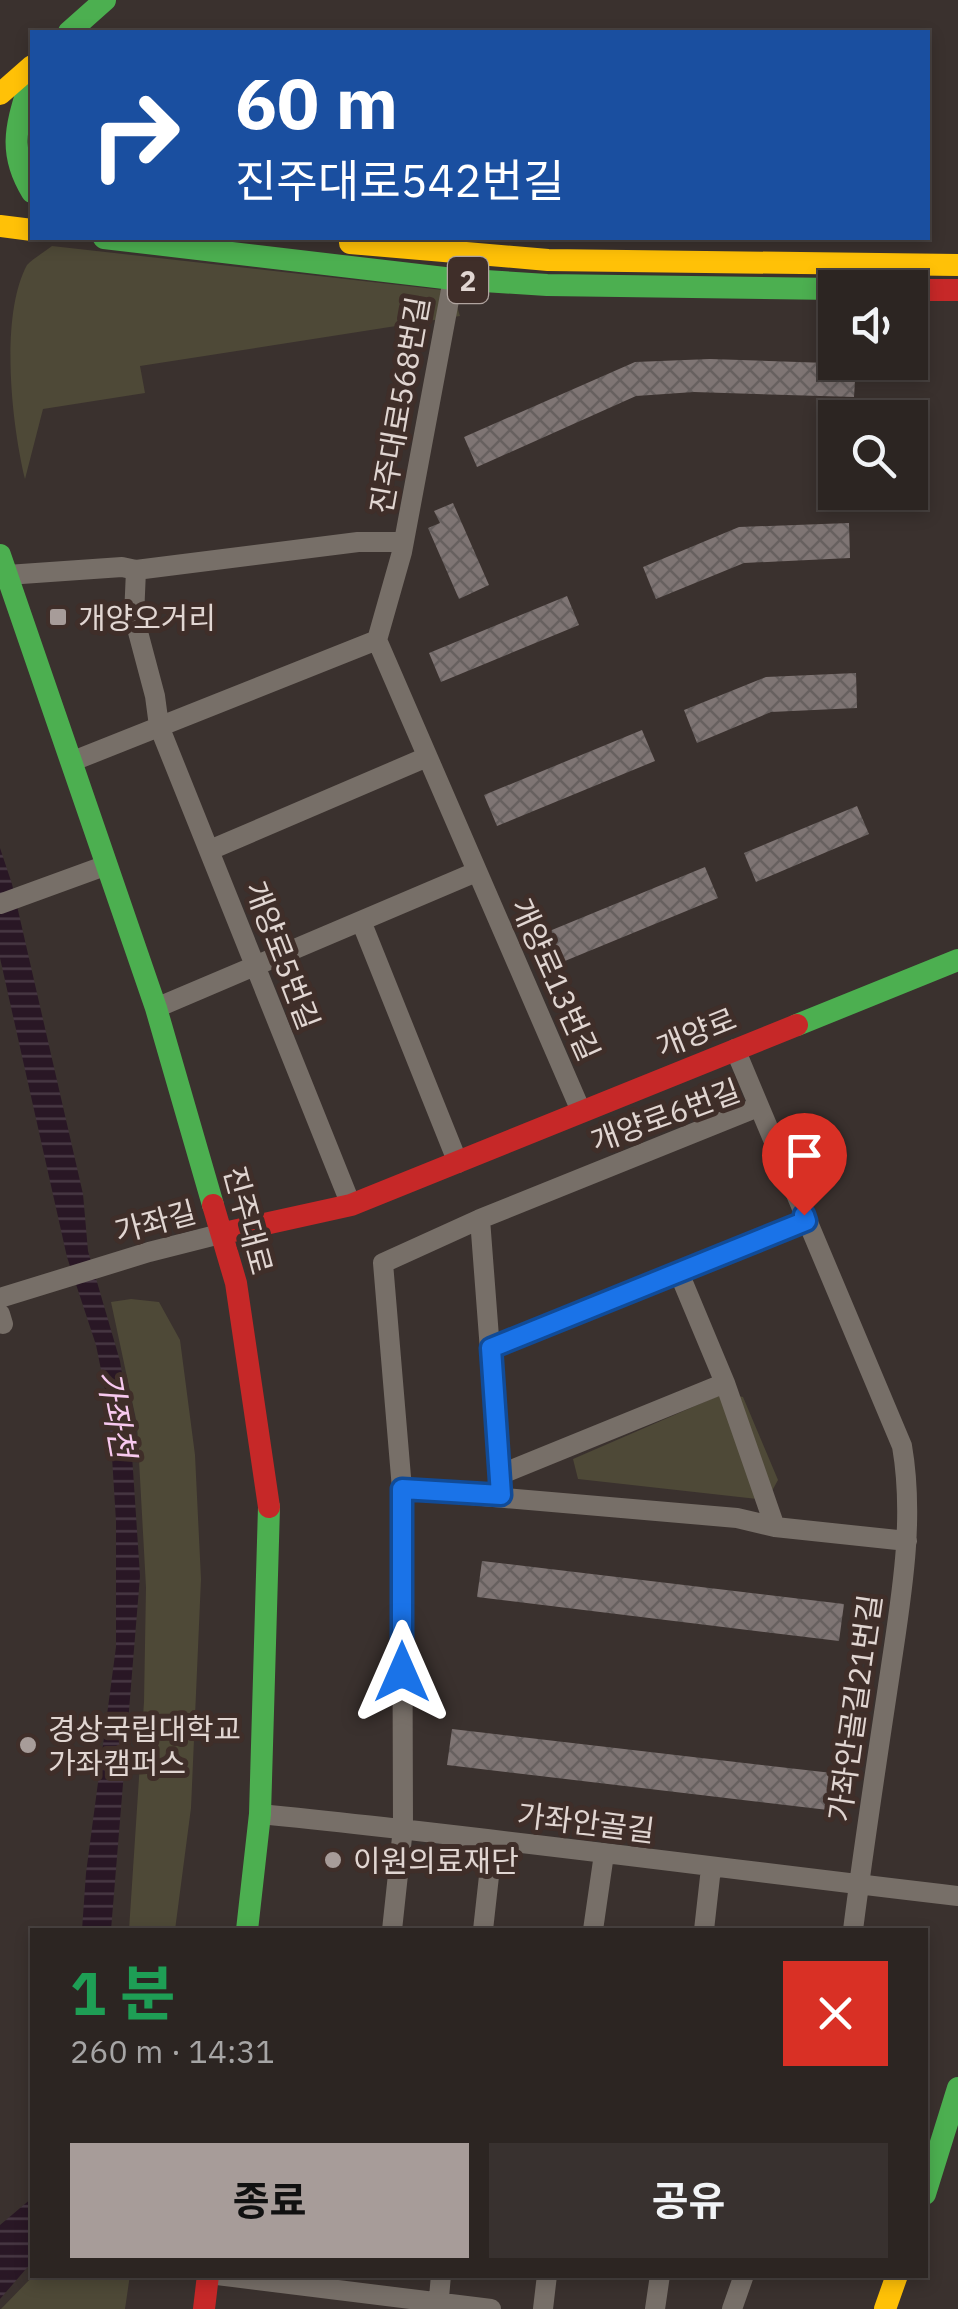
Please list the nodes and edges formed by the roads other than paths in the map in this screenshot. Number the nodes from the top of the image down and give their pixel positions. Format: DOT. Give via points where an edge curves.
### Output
graph roads {
  1 [pos="104,0"];
  2 [pos="71,30"];
  3 [pos="30,69"];
  4 [pos="30,70"];
  5 [pos="30,76"];
  6 [pos="0,84"];
  7 [pos="0,94"];
  8 [pos="30,189"];
  9 [pos="0,218"];
  10 [pos="0,226"];
  11 [pos="30,226"];
  12 [pos="121,240"];
  13 [pos="313,240"];
  14 [pos="0,243"];
  15 [pos="958,265"];
  16 [pos="453,279"];
  17 [pos="818,289"];
  18 [pos="928,290"];
  19 [pos="958,290"];
  20 [pos="404,542"];
  21 [pos="3,565"];
  22 [pos="136,570"];
  23 [pos="377,640"];
  24 [pos="159,726"];
  25 [pos="427,757"];
  26 [pos="73,761"];
  27 [pos="210,850"];
  28 [pos="107,865"];
  29 [pos="476,872"];
  30 [pos="0,904"];
  31 [pos="361,922"];
  32 [pos="958,960"];
  33 [pos="256,967"];
  34 [pos="156,1008"];
  35 [pos="736,1049"];
  36 [pos="758,1107"];
  37 [pos="581,1111"];
  38 [pos="458,1163"];
  39 [pos="351,1205"];
  40 [pos="480,1219"];
  41 [pos="806,1221"];
  42 [pos="224,1233"];
  43 [pos="679,1273"];
  44 [pos="0,1298"];
  45 [pos="491,1348"];
  46 [pos="725,1383"];
  47 [pos="500,1485"];
  48 [pos="402,1489"];
  49 [pos="775,1527"];
  50 [pos="907,1540"];
  51 [pos="260,1814"];
  52 [pos="403,1828"];
  53 [pos="493,1840"];
  54 [pos="604,1854"];
  55 [pos="711,1868"];
  56 [pos="858,1884"];
  57 [pos="958,1896"];
  58 [pos="247,1928"];
  59 [pos="392,1928"];
  60 [pos="482,1928"];
  61 [pos="593,1928"];
  62 [pos="704,1928"];
  63 [pos="853,1928"];
  64 [pos="958,2088"];
  65 [pos="928,2184"];
  66 [pos="208,2278"];
  67 [pos="262,2278"];
  68 [pos="442,2278"];
  69 [pos="547,2278"];
  70 [pos="660,2278"];
  71 [pos="743,2278"];
  72 [pos="896,2278"];
  73 [pos="354,2284"];
  74 [pos="438,2306"];
  75 [pos="204,2309"];
  76 [pos="490,2309"];
  77 [pos="542,2309"];
  78 [pos="655,2309"];
  79 [pos="732,2309"];
  80 [pos="886,2309"];
  1 -- 2 [label="main road"];
  3 -- 6 [label="main road"];
  4 -- 7 [label="main road"];
  5 -- 8 [label="main road" via="14,156"];
  9 -- 11 [label="main road"];
  10 -- 11 [label="main road"];
  11 -- 14 [label="main road"];
  12 -- 16 [label="main road, 2"];
  13 -- 15 [label="main road, 2" via="548,260"];
  16 -- 17 [label="main road, 2"];
  16 -- 20 [label="street, 진주대로568번길"];
  18 -- 19 [label="main road"];
  20 -- 22 [label="street, 진주대로568번길"];
  20 -- 23 [label="street, 진주대로568번길"];
  21 -- 22 [label="street, 진주대로568번길"];
  21 -- 26 [label="main road, 진주대로"];
  22 -- 24 [label="street" via="134,618"];
  23 -- 24 [label="street"];
  23 -- 25 [label="street, 개양로13번길"];
  24 -- 26 [label="street"];
  24 -- 27 [label="street, 개양로5번길"];
  25 -- 27 [label="street"];
  25 -- 29 [label="street, 개양로13번길"];
  26 -- 28 [label="main road, 진주대로"];
  27 -- 33 [label="street, 개양로5번길"];
  28 -- 30 [label="street"];
  28 -- 34 [label="main road, 진주대로"];
  29 -- 31 [label="street"];
  29 -- 37 [label="street, 개양로13번길"];
  31 -- 33 [label="street"];
  31 -- 38 [label="street"];
  32 -- 35 [label="main road, 개양로"];
  33 -- 34 [label="street"];
  33 -- 39 [label="street, 개양로5번길"];
  34 -- 42 [label="main road, 진주대로"];
  35 -- 36 [label="street"];
  35 -- 37 [label="main road, 개양로"];
  36 -- 40 [label="street, 개양로6번길"];
  36 -- 41 [label="street, 개양로6번길"];
  37 -- 38 [label="main road, 개양로"];
  38 -- 39 [label="main road, 개양로"];
  39 -- 42 [label="main road, 개양로"];
  40 -- 45 [label="street"];
  40 -- 48 [label="street, 개양로6번길" via="383,1263"];
  41 -- 43 [label="street"];
  41 -- 50 [label="street, 개양로6번길" via="902,1446"];
  42 -- 44 [label="street, 가좌길"];
  42 -- 51 [label="main road, 진주대로" via="270,1520"];
  43 -- 45 [label="street"];
  43 -- 46 [label="street"];
  45 -- 47 [label="street"];
  46 -- 47 [label="street"];
  46 -- 49 [label="street"];
  47 -- 48 [label="street"];
  47 -- 49 [label="street"];
  48 -- 52 [label="street"];
  49 -- 50 [label="street"];
  50 -- 56 [label="street, 가좌안골길21번길"];
  51 -- 52 [label="street, 가좌안골길"];
  51 -- 58 [label="main road, 진주대로"];
  52 -- 53 [label="street, 가좌안골길"];
  52 -- 59 [label="street"];
  53 -- 54 [label="street, 가좌안골길"];
  53 -- 60 [label="street"];
  54 -- 55 [label="street, 가좌안골길"];
  54 -- 61 [label="street"];
  55 -- 56 [label="street, 가좌안골길"];
  55 -- 62 [label="street"];
  56 -- 57 [label="street, 가좌안골길"];
  56 -- 63 [label="street"];
  64 -- 65 [label="main road"];
  66 -- 75 [label="main road"];
  67 -- 73 [label="street"];
  68 -- 74 [label="street"];
  69 -- 77 [label="street"];
  70 -- 78 [label="street"];
  71 -- 79 [label="street"];
  72 -- 80 [label="main road"];
  73 -- 74 [label="street"];
  74 -- 76 [label="street"];
}
